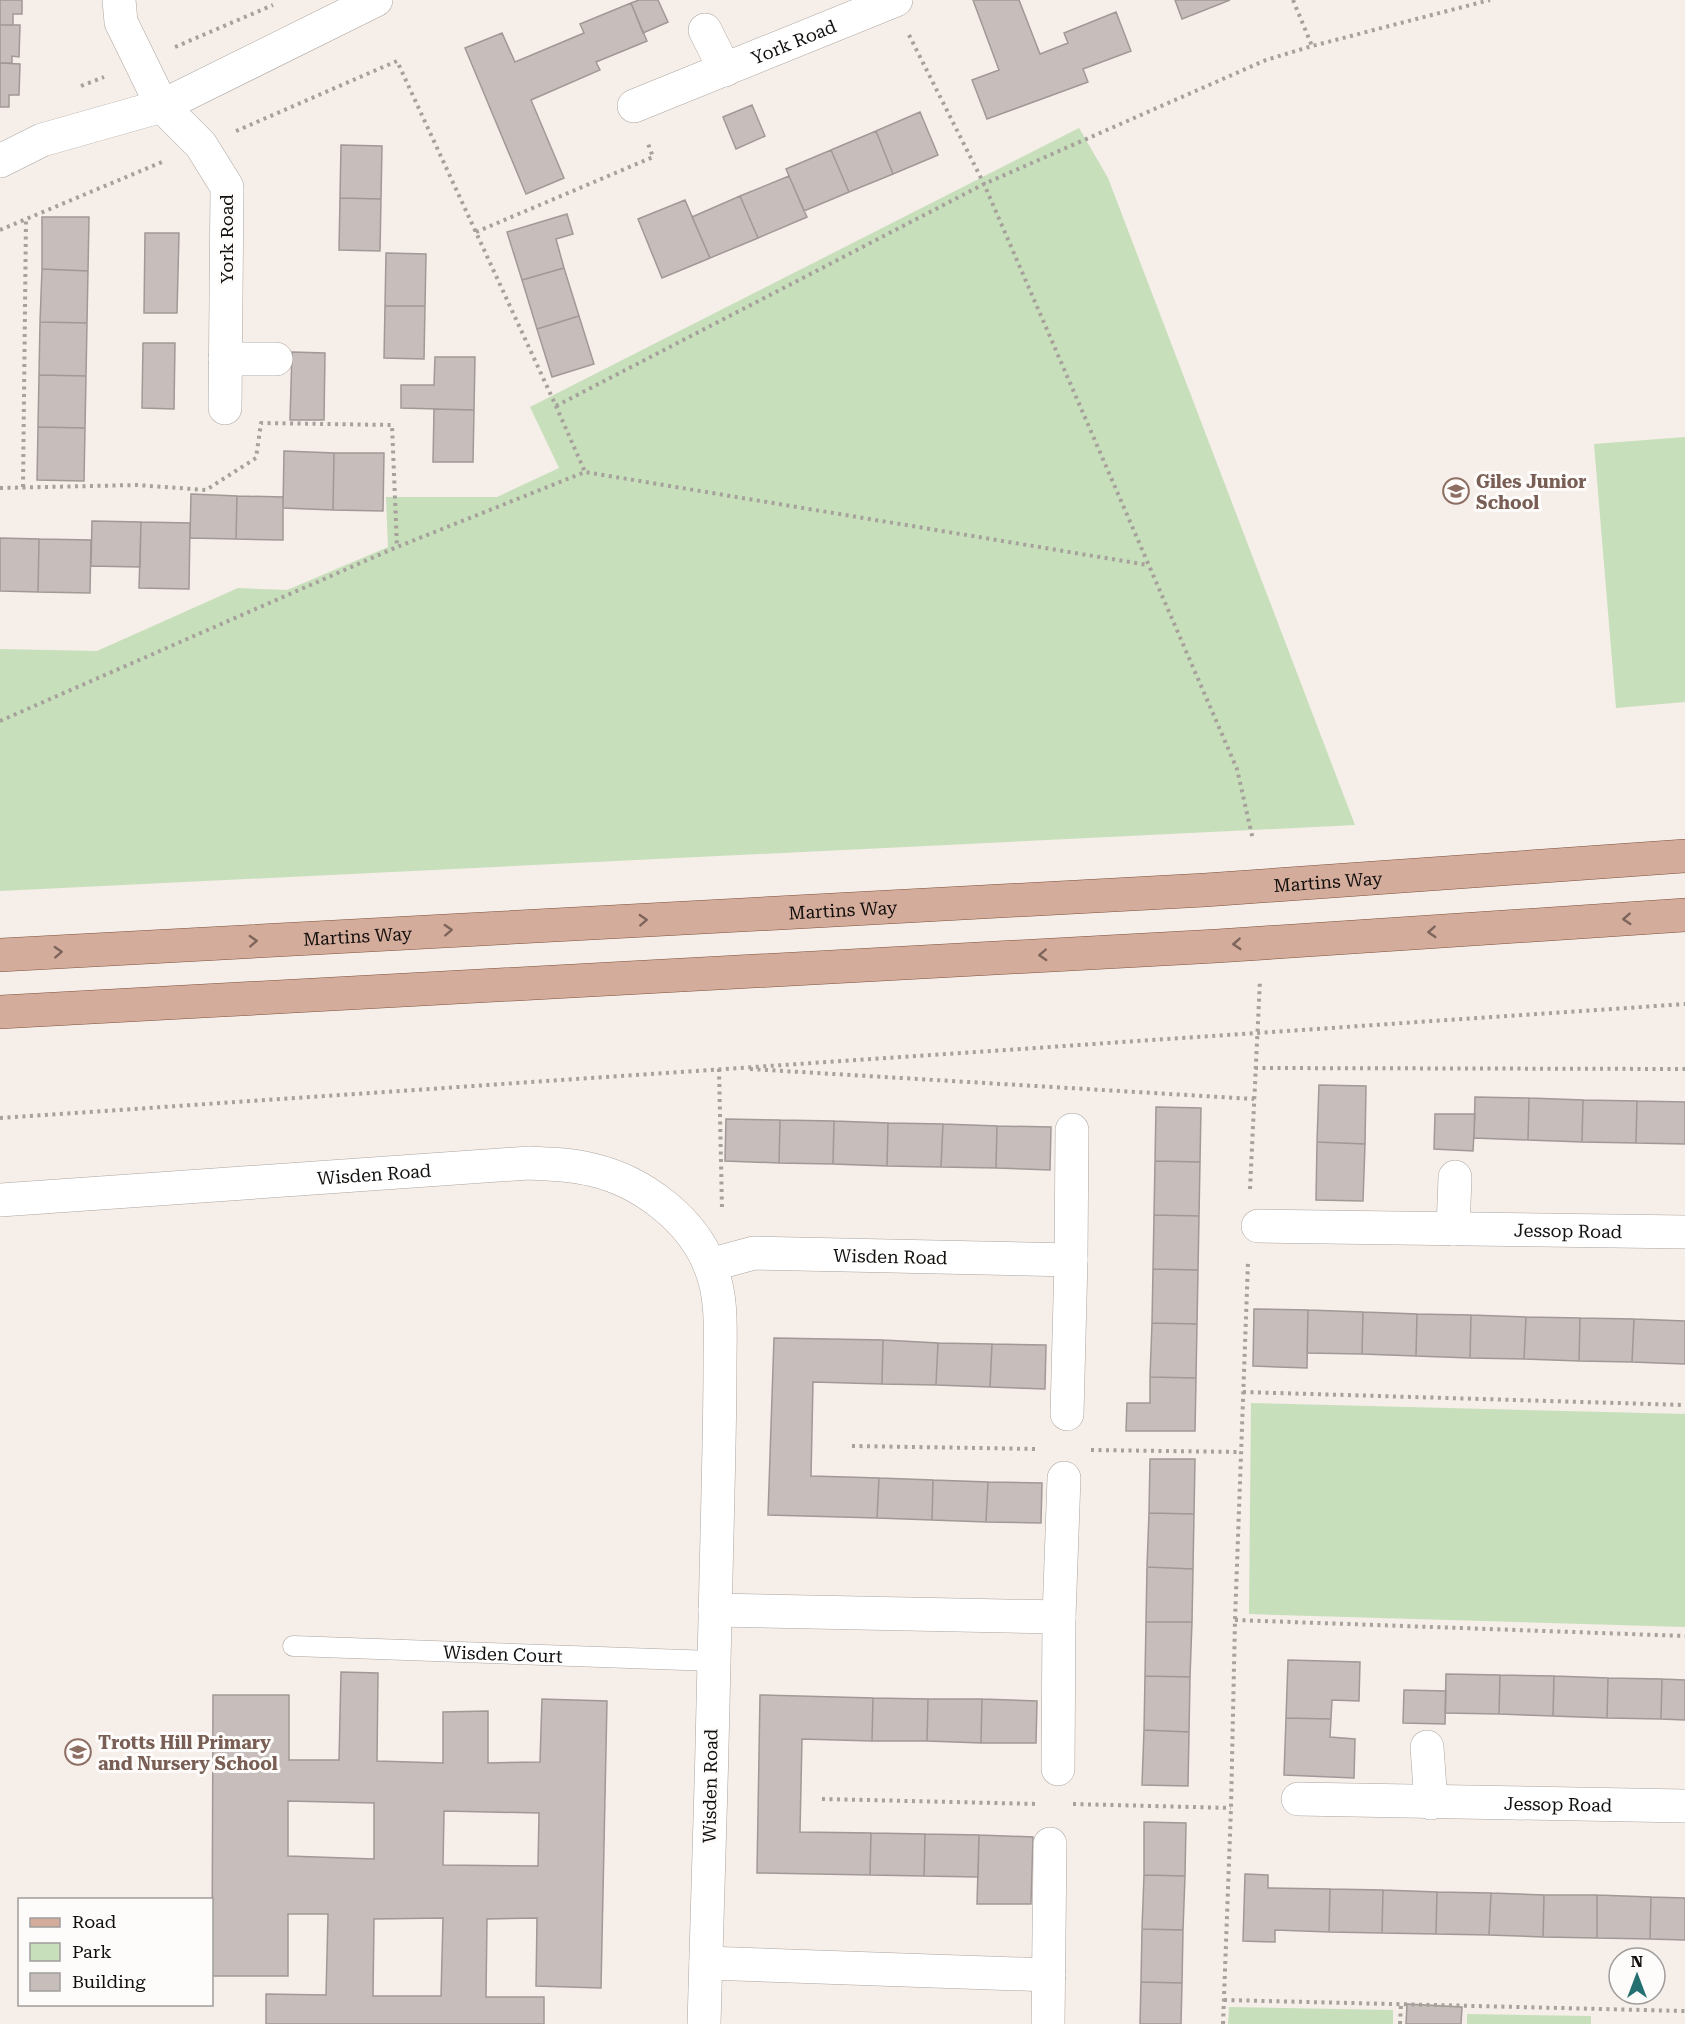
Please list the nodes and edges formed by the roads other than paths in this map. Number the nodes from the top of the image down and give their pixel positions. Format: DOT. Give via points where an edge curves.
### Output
graph roads {
  1 [pos="119,0"];
  2 [pos="376,0"];
  3 [pos="894,1"];
  4 [pos="705,30"];
  5 [pos="725,70"];
  6 [pos="162,106"];
  7 [pos="634,106"];
  8 [pos="0,161"];
  9 [pos="225,359"];
  10 [pos="276,359"];
  11 [pos="225,408"];
  12 [pos="1685,856"];
  13 [pos="1685,915"];
  14 [pos="0,955"];
  15 [pos="0,1012"];
  16 [pos="1072,1130"];
  17 [pos="1455,1177"];
  18 [pos="0,1200"];
  19 [pos="1258,1226"];
  20 [pos="1453,1229"];
  21 [pos="1685,1232"];
  22 [pos="1071,1260"];
  23 [pos="717,1263"];
  24 [pos="1066,1414"];
  25 [pos="1064,1478"];
  26 [pos="715,1610"];
  27 [pos="1059,1617"];
  28 [pos="293,1646"];
  29 [pos="713,1661"];
  30 [pos="1427,1747"];
  31 [pos="1058,1769"];
  32 [pos="1298,1799"];
  33 [pos="1431,1803"];
  34 [pos="1685,1806"];
  35 [pos="1050,1844"];
  36 [pos="706,1962"];
  37 [pos="1049,1975"];
  38 [pos="704,2024"];
  39 [pos="1048,2024"];
  1 -- 6 [label="street, York Road" via="121,22"];
  2 -- 6 [label="street"];
  3 -- 5 [label="street, York Road"];
  4 -- 5 [label="street"];
  5 -- 7 [label="street, York Road"];
  6 -- 8 [label="street" via="42,140"];
  6 -- 9 [label="street, York Road" via="201,145 227,187"];
  9 -- 10 [label="street"];
  9 -- 11 [label="street, York Road"];
  14 -- 12 [label="main road, Martins Way, one-way" via="1205,890"];
  13 -- 15 [label="main road, one-way" via="1205,946"];
  16 -- 22 [label="street"];
  17 -- 20 [label="street"];
  18 -- 23 [label="street, Wisden Road" via="529,1163 566,1165 612,1176 653,1197"];
  19 -- 20 [label="street, Jessop Road"];
  20 -- 21 [label="street, Jessop Road"];
  22 -- 23 [label="street, Wisden Road" via="754,1253"];
  22 -- 24 [label="street"];
  23 -- 26 [label="street, Wisden Road" via="720,1315"];
  25 -- 27 [label="street"];
  26 -- 27 [label="street"];
  26 -- 29 [label="street, Wisden Road"];
  27 -- 31 [label="street"];
  28 -- 29 [label="lane, Wisden Court"];
  29 -- 36 [label="street, Wisden Road"];
  30 -- 33 [label="street"];
  32 -- 33 [label="street, Jessop Road"];
  33 -- 34 [label="street, Jessop Road"];
  35 -- 37 [label="street"];
  36 -- 37 [label="street"];
  36 -- 38 [label="street, Wisden Road"];
  37 -- 39 [label="street"];
}
